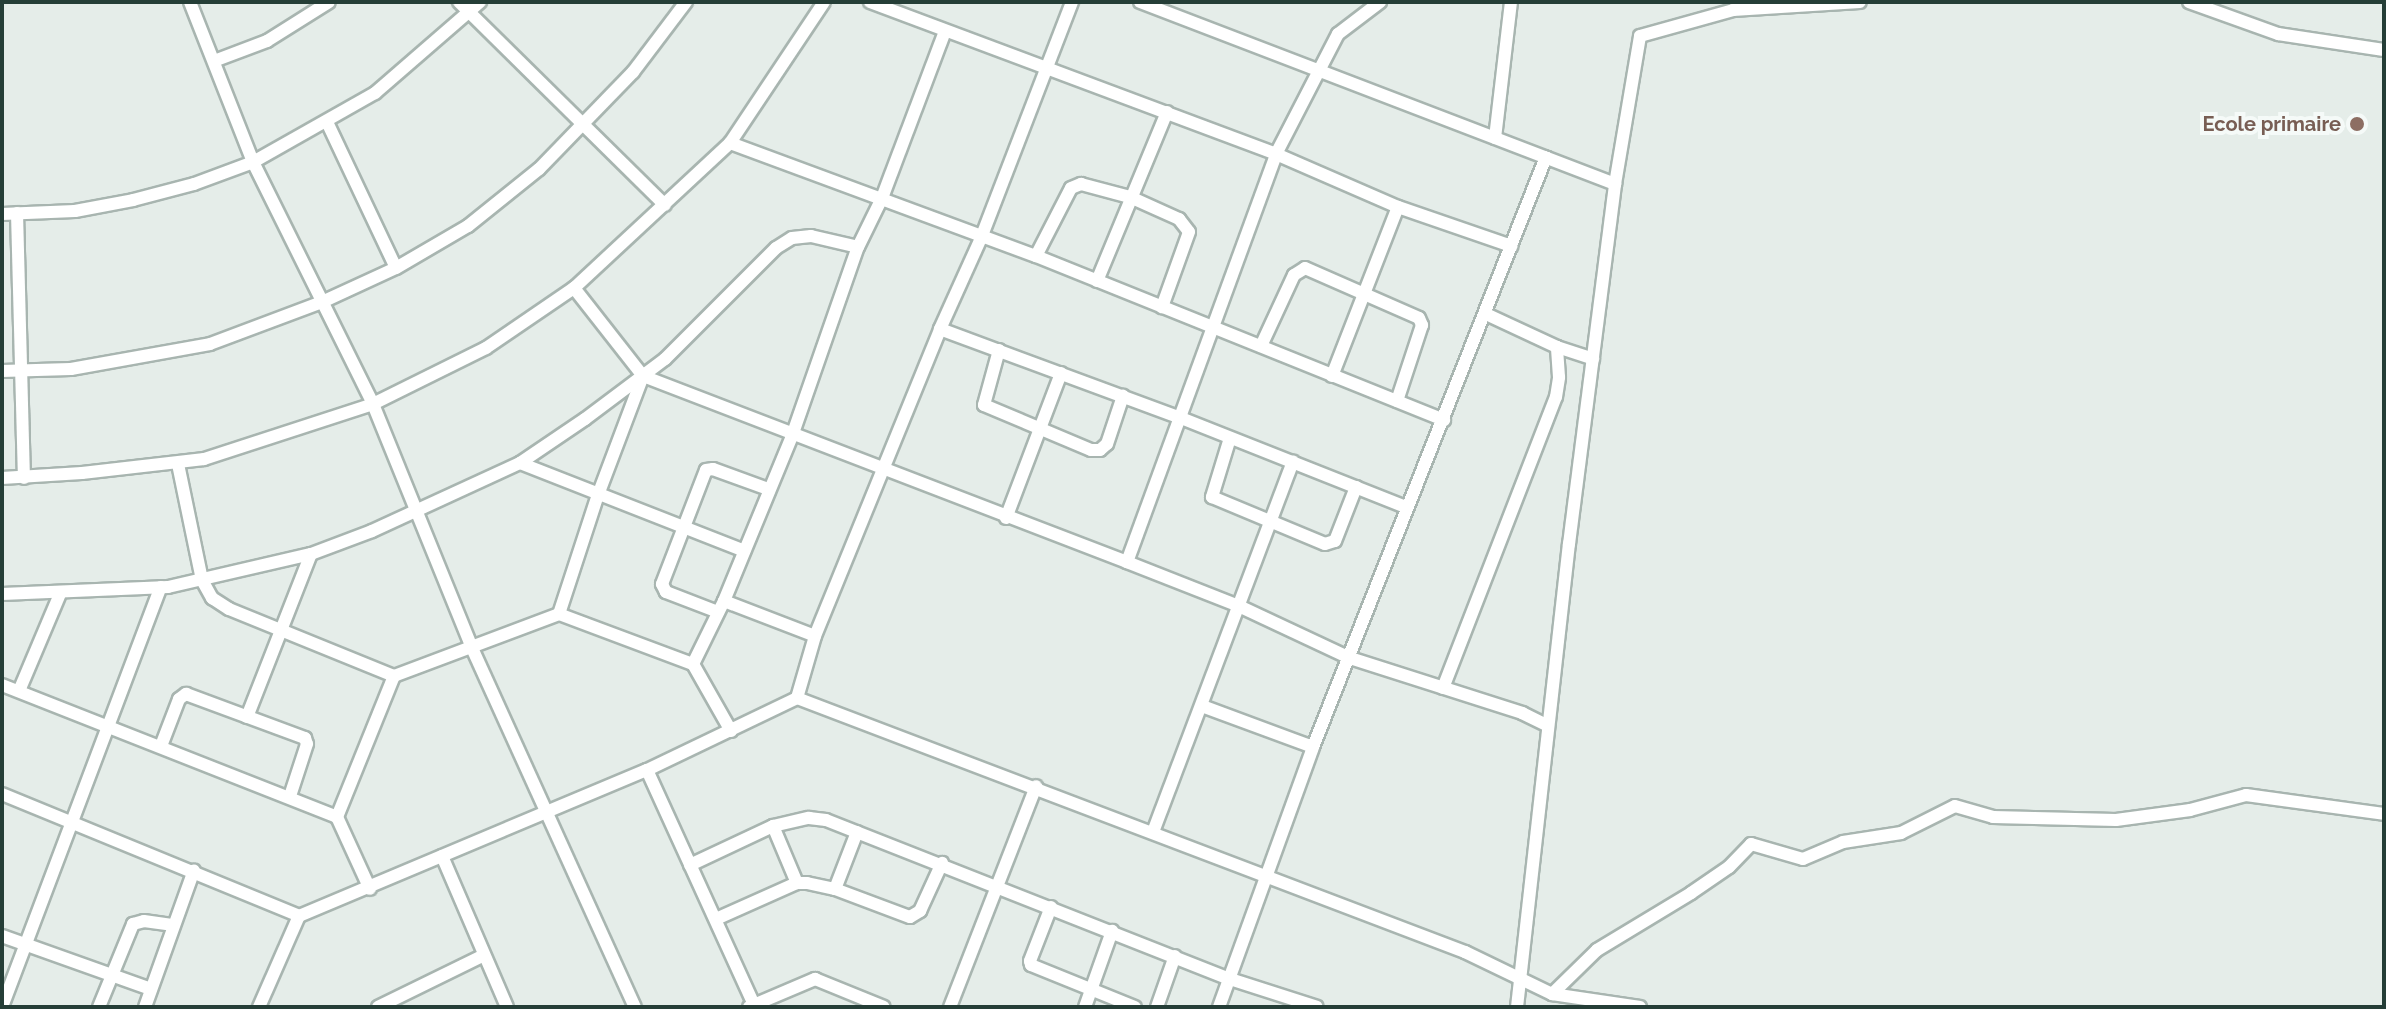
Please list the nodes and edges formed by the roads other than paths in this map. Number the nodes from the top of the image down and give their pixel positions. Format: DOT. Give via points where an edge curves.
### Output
graph roads {
  1 [pos="329,2"];
  2 [pos="459,2"];
  3 [pos="480,2"];
  4 [pos="686,2"];
  5 [pos="824,2"];
  6 [pos="870,2"];
  7 [pos="1072,2"];
  8 [pos="1140,2"];
  9 [pos="1380,2"];
  10 [pos="1511,2"];
  11 [pos="1860,2"];
  12 [pos="2189,2"];
  13 [pos="192,3"];
  14 [pos="471,13"];
  15 [pos="945,31"];
  16 [pos="2384,50"];
  17 [pos="214,61"];
  18 [pos="1046,67"];
  19 [pos="1320,71"];
  20 [pos="1167,112"];
  21 [pos="327,122"];
  22 [pos="583,123"];
  23 [pos="1495,138"];
  24 [pos="730,143"];
  25 [pos="1276,154"];
  26 [pos="1546,157"];
  27 [pos="253,162"];
  28 [pos="1615,184"];
  29 [pos="1130,197"];
  30 [pos="882,198"];
  31 [pos="665,205"];
  32 [pos="1398,207"];
  33 [pos="17,213"];
  34 [pos="2,214"];
  35 [pos="981,238"];
  36 [pos="1511,246"];
  37 [pos="858,247"];
  38 [pos="1036,256"];
  39 [pos="396,268"];
  40 [pos="1097,281"];
  41 [pos="574,288"];
  42 [pos="1364,294"];
  43 [pos="322,302"];
  44 [pos="1162,307"];
  45 [pos="1486,314"];
  46 [pos="940,329"];
  47 [pos="1215,329"];
  48 [pos="1261,346"];
  49 [pos="1557,347"];
  50 [pos="999,350"];
  51 [pos="1593,359"];
  52 [pos="21,370"];
  53 [pos="2,371"];
  54 [pos="1061,373"];
  55 [pos="643,376"];
  56 [pos="1332,376"];
  57 [pos="1123,396"];
  58 [pos="1397,401"];
  59 [pos="373,404"];
  60 [pos="1181,418"];
  61 [pos="1444,420"];
  62 [pos="1039,430"];
  63 [pos="792,436"];
  64 [pos="1230,438"];
  65 [pos="1293,462"];
  66 [pos="520,463"];
  67 [pos="178,464"];
  68 [pos="885,471"];
  69 [pos="2,478"];
  70 [pos="24,478"];
  71 [pos="1356,487"];
  72 [pos="768,489"];
  73 [pos="598,495"];
  74 [pos="1406,507"];
  75 [pos="418,512"];
  76 [pos="1006,518"];
  77 [pos="1272,520"];
  78 [pos="685,527"];
  79 [pos="744,551"];
  80 [pos="311,554"];
  81 [pos="1127,562"];
  82 [pos="202,580"];
  83 [pos="161,587"];
  84 [pos="2,594"];
  85 [pos="60,594"];
  86 [pos="721,606"];
  87 [pos="1241,607"];
  88 [pos="559,614"];
  89 [pos="280,628"];
  90 [pos="815,636"];
  91 [pos="472,648"];
  92 [pos="1350,658"];
  93 [pos="693,664"];
  94 [pos="394,676"];
  95 [pos="2,685"];
  96 [pos="1443,688"];
  97 [pos="19,691"];
  98 [pos="797,698"];
  99 [pos="1202,706"];
  100 [pos="247,717"];
  101 [pos="1547,725"];
  102 [pos="109,726"];
  103 [pos="731,731"];
  104 [pos="161,746"];
  105 [pos="1313,747"];
  106 [pos="647,770"];
  107 [pos="1036,786"];
  108 [pos="2,794"];
  109 [pos="290,796"];
  110 [pos="546,813"];
  111 [pos="2384,814"];
  112 [pos="337,817"];
  113 [pos="75,821"];
  114 [pos="773,826"];
  115 [pos="857,832"];
  116 [pos="1153,832"];
  117 [pos="442,856"];
  118 [pos="942,863"];
  119 [pos="690,865"];
  120 [pos="194,870"];
  121 [pos="1266,875"];
  122 [pos="797,883"];
  123 [pos="995,885"];
  124 [pos="370,889"];
  125 [pos="835,889"];
  126 [pos="1051,907"];
  127 [pos="299,916"];
  128 [pos="716,919"];
  129 [pos="174,925"];
  130 [pos="1112,931"];
  131 [pos="2,936"];
  132 [pos="27,945"];
  133 [pos="484,955"];
  134 [pos="1175,956"];
  135 [pos="110,974"];
  136 [pos="1520,978"];
  137 [pos="1230,979"];
  138 [pos="151,989"];
  139 [pos="1092,989"];
  140 [pos="1552,994"];
  141 [pos="1280,1001"];
  142 [pos="751,1006"];
  143 [pos="2,1007"];
  144 [pos="99,1007"];
  145 [pos="145,1007"];
  146 [pos="259,1007"];
  147 [pos="378,1007"];
  148 [pos="507,1007"];
  149 [pos="635,1007"];
  150 [pos="884,1007"];
  151 [pos="950,1007"];
  152 [pos="1085,1007"];
  153 [pos="1135,1007"];
  154 [pos="1157,1007"];
  155 [pos="1219,1007"];
  156 [pos="1317,1007"];
  157 [pos="1517,1007"];
  158 [pos="1640,1007"];
  1 -- 17 [label="street" via="267,41"];
  2 -- 14 [label="street"];
  3 -- 14 [label="street"];
  4 -- 22 [label="street" via="633,72"];
  5 -- 24 [label="street"];
  6 -- 15 [label="street"];
  7 -- 18 [label="street"];
  8 -- 19 [label="street"];
  9 -- 19 [label="street" via="1338,34"];
  10 -- 23 [label="street"];
  11 -- 28 [label="street" via="1733,10 1640,36"];
  12 -- 16 [label="street" via="2278,34"];
  13 -- 17 [label="street"];
  14 -- 21 [label="street" via="375,93"];
  14 -- 22 [label="street"];
  15 -- 18 [label="street"];
  15 -- 30 [label="street"];
  17 -- 27 [label="street"];
  18 -- 20 [label="street"];
  18 -- 35 [label="street"];
  19 -- 23 [label="street"];
  19 -- 25 [label="street"];
  20 -- 25 [label="street"];
  20 -- 29 [label="street"];
  21 -- 27 [label="street"];
  21 -- 39 [label="street"];
  22 -- 31 [label="street"];
  22 -- 39 [label="street" via="539,169 468,226"];
  23 -- 26 [label="street"];
  24 -- 30 [label="street"];
  24 -- 31 [label="street"];
  25 -- 32 [label="street"];
  25 -- 47 [label="street"];
  26 -- 28 [label="street"];
  26 -- 36 [label="street"];
  27 -- 33 [label="street" via="163,194 75,211"];
  27 -- 43 [label="street"];
  28 -- 51 [label="street"];
  29 -- 38 [label="street" via="1081,184 1071,188"];
  29 -- 40 [label="street"];
  29 -- 44 [label="street" via="1179,219 1189,232"];
  30 -- 35 [label="street"];
  30 -- 37 [label="street"];
  31 -- 41 [label="street"];
  32 -- 36 [label="street"];
  32 -- 42 [label="street"];
  33 -- 34 [label="street"];
  33 -- 52 [label="street"];
  35 -- 38 [label="street"];
  35 -- 46 [label="street"];
  36 -- 45 [label="street"];
  37 -- 55 [label="street" via="811,236 792,238"];
  37 -- 63 [label="street"];
  38 -- 40 [label="street"];
  39 -- 43 [label="street"];
  40 -- 44 [label="street"];
  41 -- 55 [label="street"];
  41 -- 59 [label="street" via="486,348"];
  42 -- 48 [label="street" via="1305,268 1298,270"];
  42 -- 56 [label="street"];
  42 -- 58 [label="street" via="1414,314 1422,325"];
  43 -- 52 [label="street" via="186,350 86,367"];
  43 -- 59 [label="street"];
  44 -- 47 [label="street"];
  45 -- 49 [label="street"];
  45 -- 61 [label="street"];
  46 -- 50 [label="street"];
  46 -- 68 [label="street"];
  47 -- 48 [label="street"];
  47 -- 60 [label="street"];
  48 -- 56 [label="street"];
  49 -- 51 [label="street"];
  49 -- 96 [label="street" via="1556,397"];
  50 -- 54 [label="street"];
  50 -- 62 [label="street" via="984,405"];
  51 -- 101 [label="street"];
  52 -- 53 [label="street"];
  52 -- 70 [label="street"];
  54 -- 57 [label="street"];
  54 -- 62 [label="street"];
  55 -- 63 [label="street"];
  55 -- 66 [label="street"];
  55 -- 73 [label="street"];
  56 -- 58 [label="street"];
  57 -- 60 [label="street"];
  57 -- 62 [label="street" via="1107,444 1100,450"];
  58 -- 61 [label="street"];
  59 -- 67 [label="street"];
  59 -- 75 [label="street"];
  60 -- 64 [label="street"];
  60 -- 81 [label="street"];
  61 -- 74 [label="street"];
  62 -- 76 [label="street"];
  63 -- 68 [label="street"];
  63 -- 72 [label="street"];
  64 -- 65 [label="street"];
  64 -- 77 [label="street" via="1212,497"];
  65 -- 71 [label="street"];
  65 -- 77 [label="street"];
  66 -- 73 [label="street"];
  66 -- 75 [label="street"];
  67 -- 70 [label="street"];
  67 -- 82 [label="street"];
  68 -- 76 [label="street"];
  68 -- 90 [label="street"];
  69 -- 70 [label="street"];
  71 -- 74 [label="street"];
  71 -- 77 [label="street" via="1331,544"];
  72 -- 78 [label="street" via="709,469"];
  72 -- 79 [label="street"];
  73 -- 78 [label="street"];
  73 -- 88 [label="street"];
  74 -- 92 [label="street"];
  75 -- 80 [label="street"];
  75 -- 91 [label="street"];
  76 -- 81 [label="street"];
  77 -- 87 [label="street"];
  78 -- 79 [label="street"];
  78 -- 86 [label="street" via="663,589"];
  79 -- 86 [label="street"];
  80 -- 82 [label="street"];
  80 -- 89 [label="street"];
  81 -- 87 [label="street"];
  82 -- 83 [label="street"];
  82 -- 89 [label="street" via="216,602"];
  83 -- 85 [label="street"];
  83 -- 102 [label="street"];
  84 -- 85 [label="street"];
  85 -- 97 [label="street"];
  86 -- 90 [label="street"];
  86 -- 93 [label="street"];
  87 -- 92 [label="street"];
  87 -- 99 [label="street"];
  88 -- 91 [label="street"];
  88 -- 93 [label="street"];
  89 -- 94 [label="street"];
  89 -- 100 [label="street"];
  90 -- 98 [label="street"];
  91 -- 94 [label="street"];
  91 -- 110 [label="street"];
  92 -- 96 [label="street"];
  92 -- 105 [label="street"];
  93 -- 103 [label="street"];
  94 -- 112 [label="street"];
  95 -- 97 [label="street"];
  96 -- 101 [label="street"];
  97 -- 102 [label="street"];
  98 -- 103 [label="street"];
  98 -- 107 [label="street"];
  99 -- 105 [label="street"];
  99 -- 116 [label="street"];
  100 -- 104 [label="street" via="183,695"];
  100 -- 109 [label="street" via="307,740"];
  101 -- 136 [label="street"];
  102 -- 104 [label="street"];
  102 -- 113 [label="street"];
  103 -- 106 [label="street"];
  104 -- 109 [label="street"];
  105 -- 121 [label="street"];
  106 -- 110 [label="street"];
  106 -- 119 [label="street"];
  107 -- 116 [label="street"];
  107 -- 123 [label="street"];
  108 -- 113 [label="street"];
  109 -- 112 [label="street"];
  110 -- 117 [label="street"];
  110 -- 149 [label="street"];
  111 -- 140 [label="street" via="2246,795 2190,810 2116,820 1993,817 1955,806 1901,833 1843,842 1803,859 1751,844 1729,867 1597,950"];
  112 -- 124 [label="street"];
  113 -- 120 [label="street"];
  113 -- 132 [label="street"];
  114 -- 115 [label="street" via="809,818"];
  114 -- 119 [label="street"];
  114 -- 122 [label="street"];
  115 -- 118 [label="street"];
  115 -- 125 [label="street"];
  116 -- 121 [label="street"];
  117 -- 124 [label="street"];
  117 -- 133 [label="street"];
  118 -- 123 [label="street"];
  118 -- 125 [label="street" via="920,911 910,917"];
  119 -- 128 [label="street"];
  120 -- 127 [label="street"];
  120 -- 129 [label="street"];
  121 -- 136 [label="street"];
  121 -- 137 [label="street"];
  122 -- 125 [label="street"];
  122 -- 128 [label="street"];
  123 -- 126 [label="street"];
  123 -- 151 [label="street"];
  124 -- 127 [label="street"];
  126 -- 130 [label="street"];
  126 -- 139 [label="street" via="1030,963"];
  127 -- 146 [label="street"];
  128 -- 142 [label="street"];
  129 -- 135 [label="street" via="133,924"];
  129 -- 138 [label="street"];
  130 -- 134 [label="street"];
  130 -- 139 [label="street"];
  131 -- 132 [label="street"];
  132 -- 135 [label="street"];
  132 -- 143 [label="street"];
  133 -- 147 [label="street"];
  133 -- 148 [label="street"];
  134 -- 137 [label="street"];
  134 -- 154 [label="street"];
  135 -- 138 [label="street"];
  135 -- 144 [label="street"];
  136 -- 140 [label="street"];
  136 -- 157 [label="street"];
  137 -- 141 [label="street"];
  137 -- 155 [label="street"];
  138 -- 145 [label="street"];
  139 -- 152 [label="street"];
  139 -- 153 [label="street"];
  140 -- 158 [label="street"];
  141 -- 156 [label="street"];
  142 -- 150 [label="street" via="815,979"];
}
